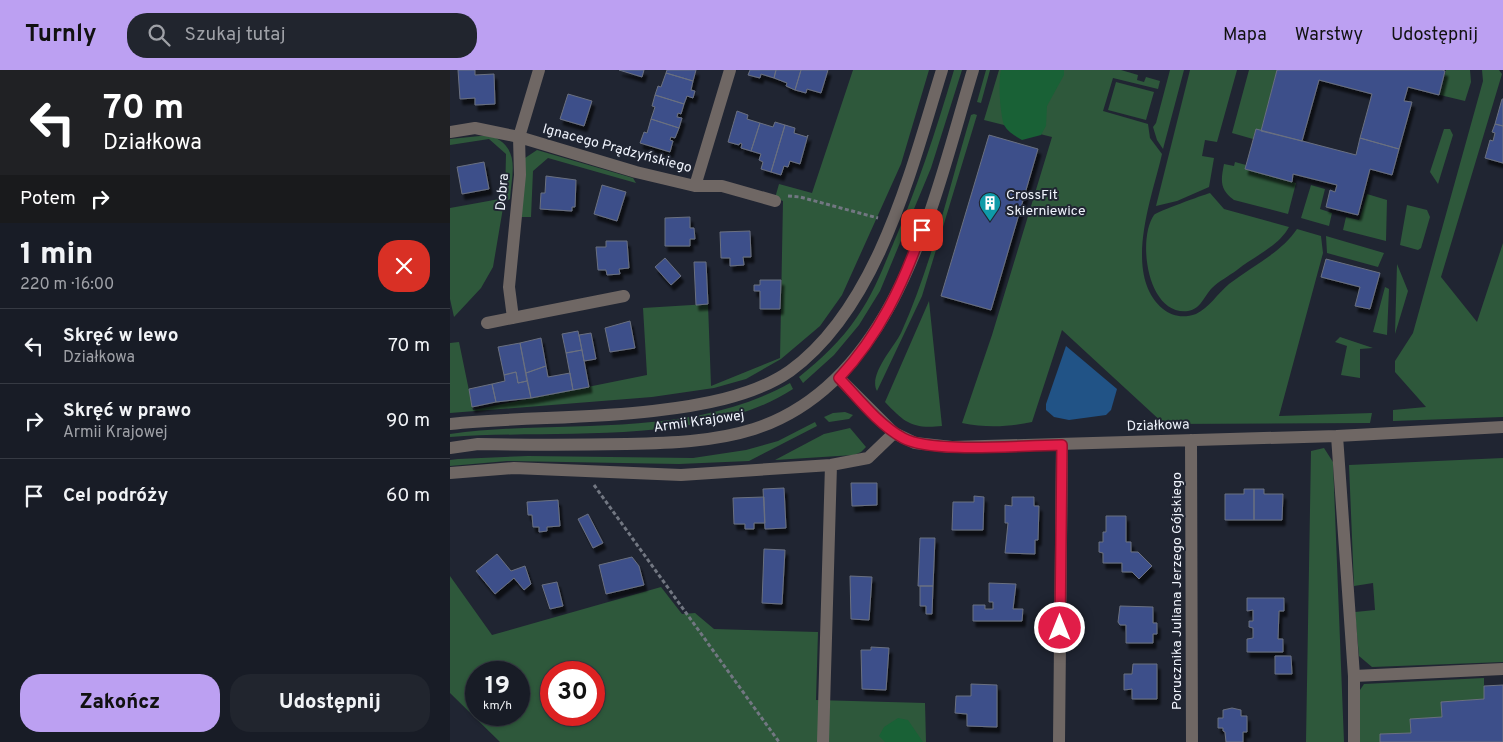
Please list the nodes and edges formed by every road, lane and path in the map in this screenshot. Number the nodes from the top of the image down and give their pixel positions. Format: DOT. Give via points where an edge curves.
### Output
graph roads {
  1 [pos="539,70"];
  2 [pos="730,70"];
  3 [pos="942,70"];
  4 [pos="973,70"];
  5 [pos="450,132"];
  6 [pos="519,137"];
  7 [pos="695,186"];
  8 [pos="772,200"];
  9 [pos="881,219"];
  10 [pos="624,296"];
  11 [pos="513,318"];
  12 [pos="487,323"];
  13 [pos="839,378"];
  14 [pos="450,424"];
  15 [pos="1503,427"];
  16 [pos="894,432"];
  17 [pos="1337,436"];
  18 [pos="1191,440"];
  19 [pos="1062,445"];
  20 [pos="450,448"];
  21 [pos="831,465"];
  22 [pos="586,472"];
  23 [pos="450,473"];
  24 [pos="1503,669"];
  25 [pos="1354,676"];
  26 [pos="779,742"];
  27 [pos="823,742"];
  28 [pos="1060,742"];
  29 [pos="1192,742"];
  30 [pos="1354,742"];
  1 -- 6 [label="street, Dobra"];
  2 -- 7 [label="street"];
  3 -- 14 [label="street" via="909,178 860,292 838,326 788,372 725,398 654,411"];
  4 -- 13 [label="street, Armii Krajowej" via="935,194 901,283 876,332"];
  5 -- 6 [label="street, Ignacego Prądzyńskiego" via="475,128"];
  6 -- 7 [label="street, Ignacego Prądzyńskiego"];
  6 -- 11 [label="street, Dobra" via="520,175 509,286"];
  7 -- 8 [label="street, Ignacego Prądzyńskiego" via="722,186"];
  8 -- 9 [label="path" via="777,195 800,197"];
  10 -- 11 [label="street"];
  11 -- 12 [label="street"];
  13 -- 16 [label="street, Działkowa"];
  13 -- 20 [label="street, Armii Krajowej" via="790,414 733,434 673,443 478,444"];
  15 -- 17 [label="street, Działkowa"];
  16 -- 19 [label="street, Działkowa" via="915,443 952,447"];
  16 -- 21 [label="street" via="868,458"];
  17 -- 18 [label="street, Działkowa"];
  17 -- 25 [label="street"];
  18 -- 19 [label="street, Działkowa"];
  18 -- 29 [label="street, Porucznika Juliana Jerzego Gójskiego"];
  19 -- 28 [label="street"];
  21 -- 22 [label="street" via="681,475"];
  21 -- 27 [label="street"];
  22 -- 23 [label="street" via="514,468"];
  22 -- 26 [label="path"];
  24 -- 25 [label="street"];
  25 -- 30 [label="street"];
}
